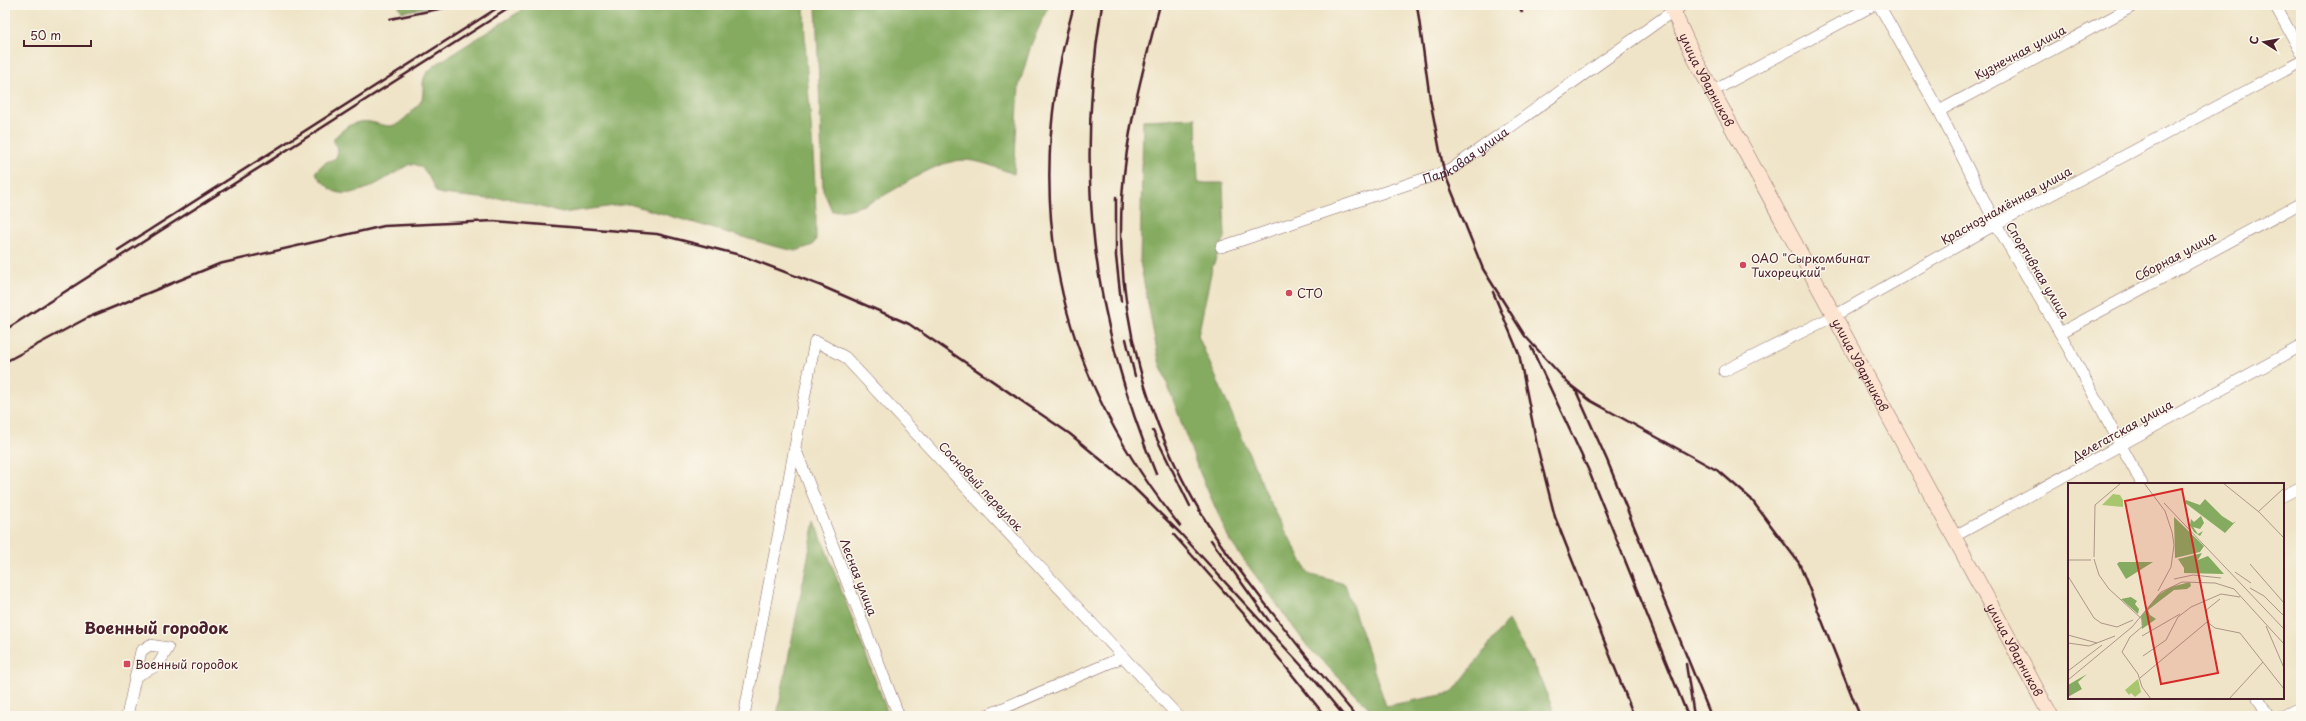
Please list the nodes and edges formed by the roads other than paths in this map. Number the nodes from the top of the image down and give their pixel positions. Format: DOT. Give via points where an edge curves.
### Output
graph roads {
  1 [pos="1874,5"];
  2 [pos="1879,5"];
  3 [pos="2135,5"];
  4 [pos="2275,5"];
  5 [pos="1676,8"];
  6 [pos="2301,52"];
  7 [pos="2301,62"];
  8 [pos="1712,91"];
  9 [pos="1939,111"];
  10 [pos="2301,203"];
  11 [pos="1996,224"];
  12 [pos="1221,247"];
  13 [pos="1834,316"];
  14 [pos="2060,333"];
  15 [pos="2301,346"];
  16 [pos="1724,371"];
  17 [pos="2121,445"];
  18 [pos="795,447"];
  19 [pos="2141,483"];
  20 [pos="2301,487"];
  21 [pos="2284,496"];
  22 [pos="1955,536"];
  23 [pos="1122,657"];
  24 [pos="136,676"];
  25 [pos="2259,699"];
  26 [pos="2301,707"];
  27 [pos="127,716"];
  28 [pos="744,716"];
  29 [pos="899,716"];
  30 [pos="985,716"];
  31 [pos="1178,716"];
  32 [pos="2051,716"];
  33 [pos="2268,716"];
  34 [pos="2283,716"];
  1 -- 8 [label="street"];
  2 -- 9 [label="street, Спортивная улица"];
  3 -- 9 [label="street, Кузнечная улица"];
  4 -- 6 [label="street"];
  5 -- 8 [label="main road, улица Ударников"];
  5 -- 12 [label="street, Парковая улица" via="1450,170"];
  7 -- 11 [label="street, Краснознамённая улица"];
  8 -- 13 [label="main road, улица Ударников"];
  9 -- 11 [label="street, Спортивная улица"];
  10 -- 14 [label="street, Сборная улица"];
  11 -- 13 [label="street, Краснознамённая улица"];
  11 -- 14 [label="street, Спортивная улица"];
  13 -- 16 [label="street, Краснознамённая улица"];
  13 -- 22 [label="main road, улица Ударников"];
  14 -- 17 [label="street, Спортивная улица"];
  15 -- 17 [label="street, Делегатская улица"];
  17 -- 19 [label="street, Спортивная улица"];
  17 -- 22 [label="street, Делегатская улица"];
  18 -- 23 [label="street, Сосновый переулок" via="814,341 845,357"];
  18 -- 28 [label="street"];
  18 -- 29 [label="street, Лесная улица"];
  20 -- 21 [label="street"];
  22 -- 32 [label="main road, улица Ударников"];
  23 -- 30 [label="street"];
  23 -- 31 [label="street, Сосновый переулок"];
  24 -- 27 [label="street"];
  25 -- 33 [label="street"];
  26 -- 34 [label="street"];
}
